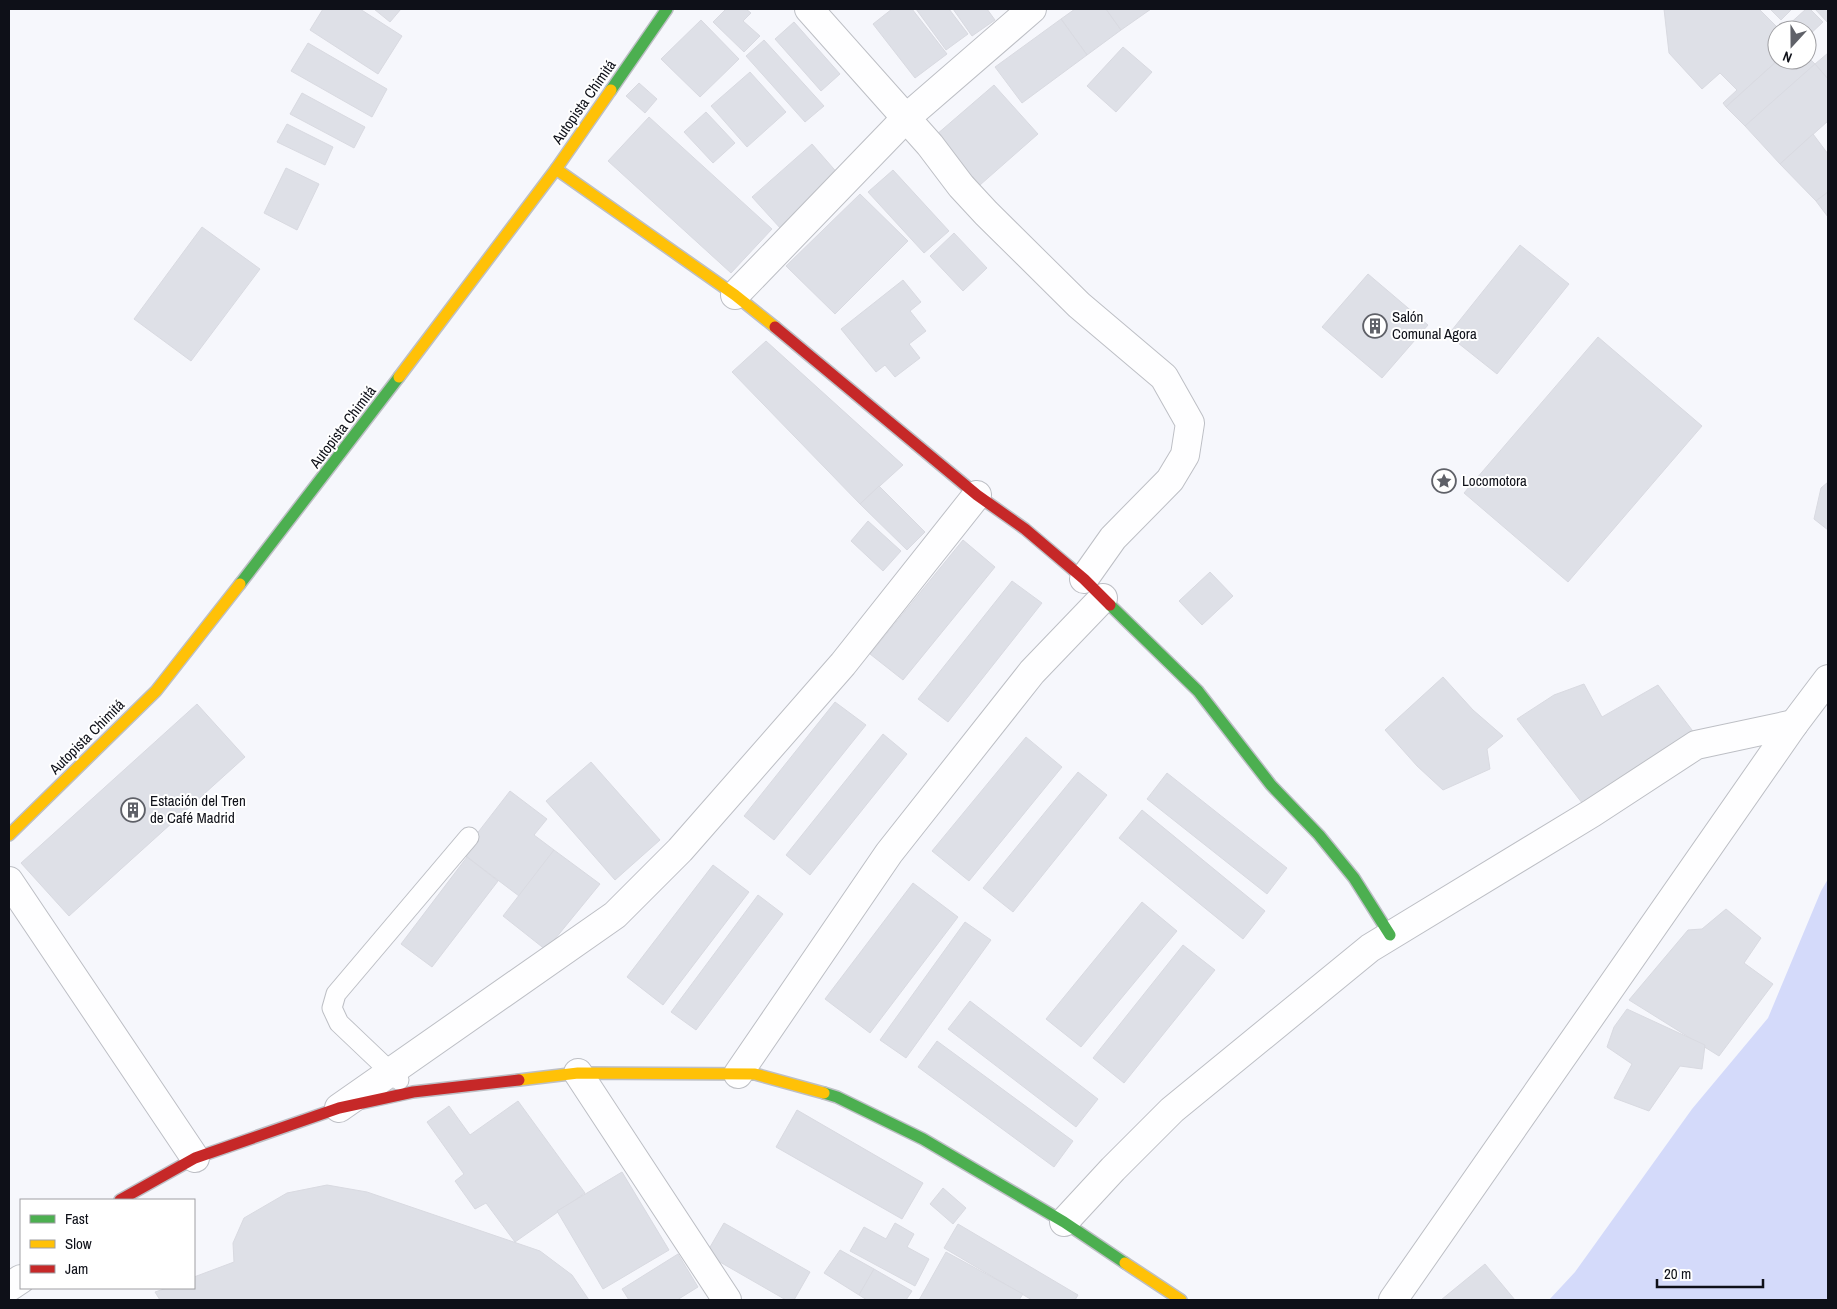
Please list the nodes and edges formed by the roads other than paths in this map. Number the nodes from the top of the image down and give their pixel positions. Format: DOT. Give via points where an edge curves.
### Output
graph roads {
  1 [pos="667,9"];
  2 [pos="809,9"];
  3 [pos="1032,9"];
  4 [pos="906,118"];
  5 [pos="556,169"];
  6 [pos="734,296"];
  7 [pos="977,495"];
  8 [pos="1084,579"];
  9 [pos="1103,598"];
  10 [pos="1828,679"];
  11 [pos="1794,724"];
  12 [pos="9,835"];
  13 [pos="469,837"];
  14 [pos="9,881"];
  15 [pos="1390,936"];
  16 [pos="389,1071"];
  17 [pos="578,1073"];
  18 [pos="738,1074"];
  19 [pos="413,1092"];
  20 [pos="339,1108"];
  21 [pos="196,1158"];
  22 [pos="122,1199"];
  23 [pos="1064,1222"];
  24 [pos="20,1280"];
  25 [pos="9,1288"];
  26 [pos="727,1300"];
  27 [pos="1181,1300"];
  28 [pos="1394,1300"];
  1 -- 5 [label="main road, Autopista Chimitá"];
  2 -- 4 [label="street"];
  3 -- 4 [label="street"];
  4 -- 6 [label="street"];
  4 -- 8 [label="street" via="961,186 1026,254 1079,305 1164,377 1190,423 1185,455 1170,480 1113,538"];
  5 -- 6 [label="main road"];
  5 -- 12 [label="main road, Autopista Chimitá" via="338,458 156,691"];
  6 -- 7 [label="main road"];
  7 -- 8 [label="main road" via="1031,534"];
  7 -- 16 [label="street" via="843,664 680,850 615,914"];
  8 -- 9 [label="main road"];
  9 -- 15 [label="main road" via="1198,691 1271,785 1319,835 1354,878"];
  9 -- 18 [label="street" via="1032,672 889,853"];
  10 -- 11 [label="street"];
  11 -- 15 [label="street" via="1696,745 1592,813"];
  11 -- 28 [label="street"];
  13 -- 16 [label="lane" via="336,994 332,1008 339,1023"];
  14 -- 21 [label="street"];
  15 -- 23 [label="street" via="1370,948 1172,1110"];
  16 -- 19 [label="lane"];
  16 -- 20 [label="street"];
  17 -- 18 [label="main road"];
  17 -- 19 [label="main road"];
  17 -- 26 [label="street"];
  18 -- 23 [label="main road" via="755,1074 837,1096 923,1138"];
  19 -- 20 [label="main road"];
  20 -- 21 [label="main road"];
  21 -- 22 [label="main road"];
  23 -- 27 [label="main road"];
  24 -- 25 [label="street"];
}
